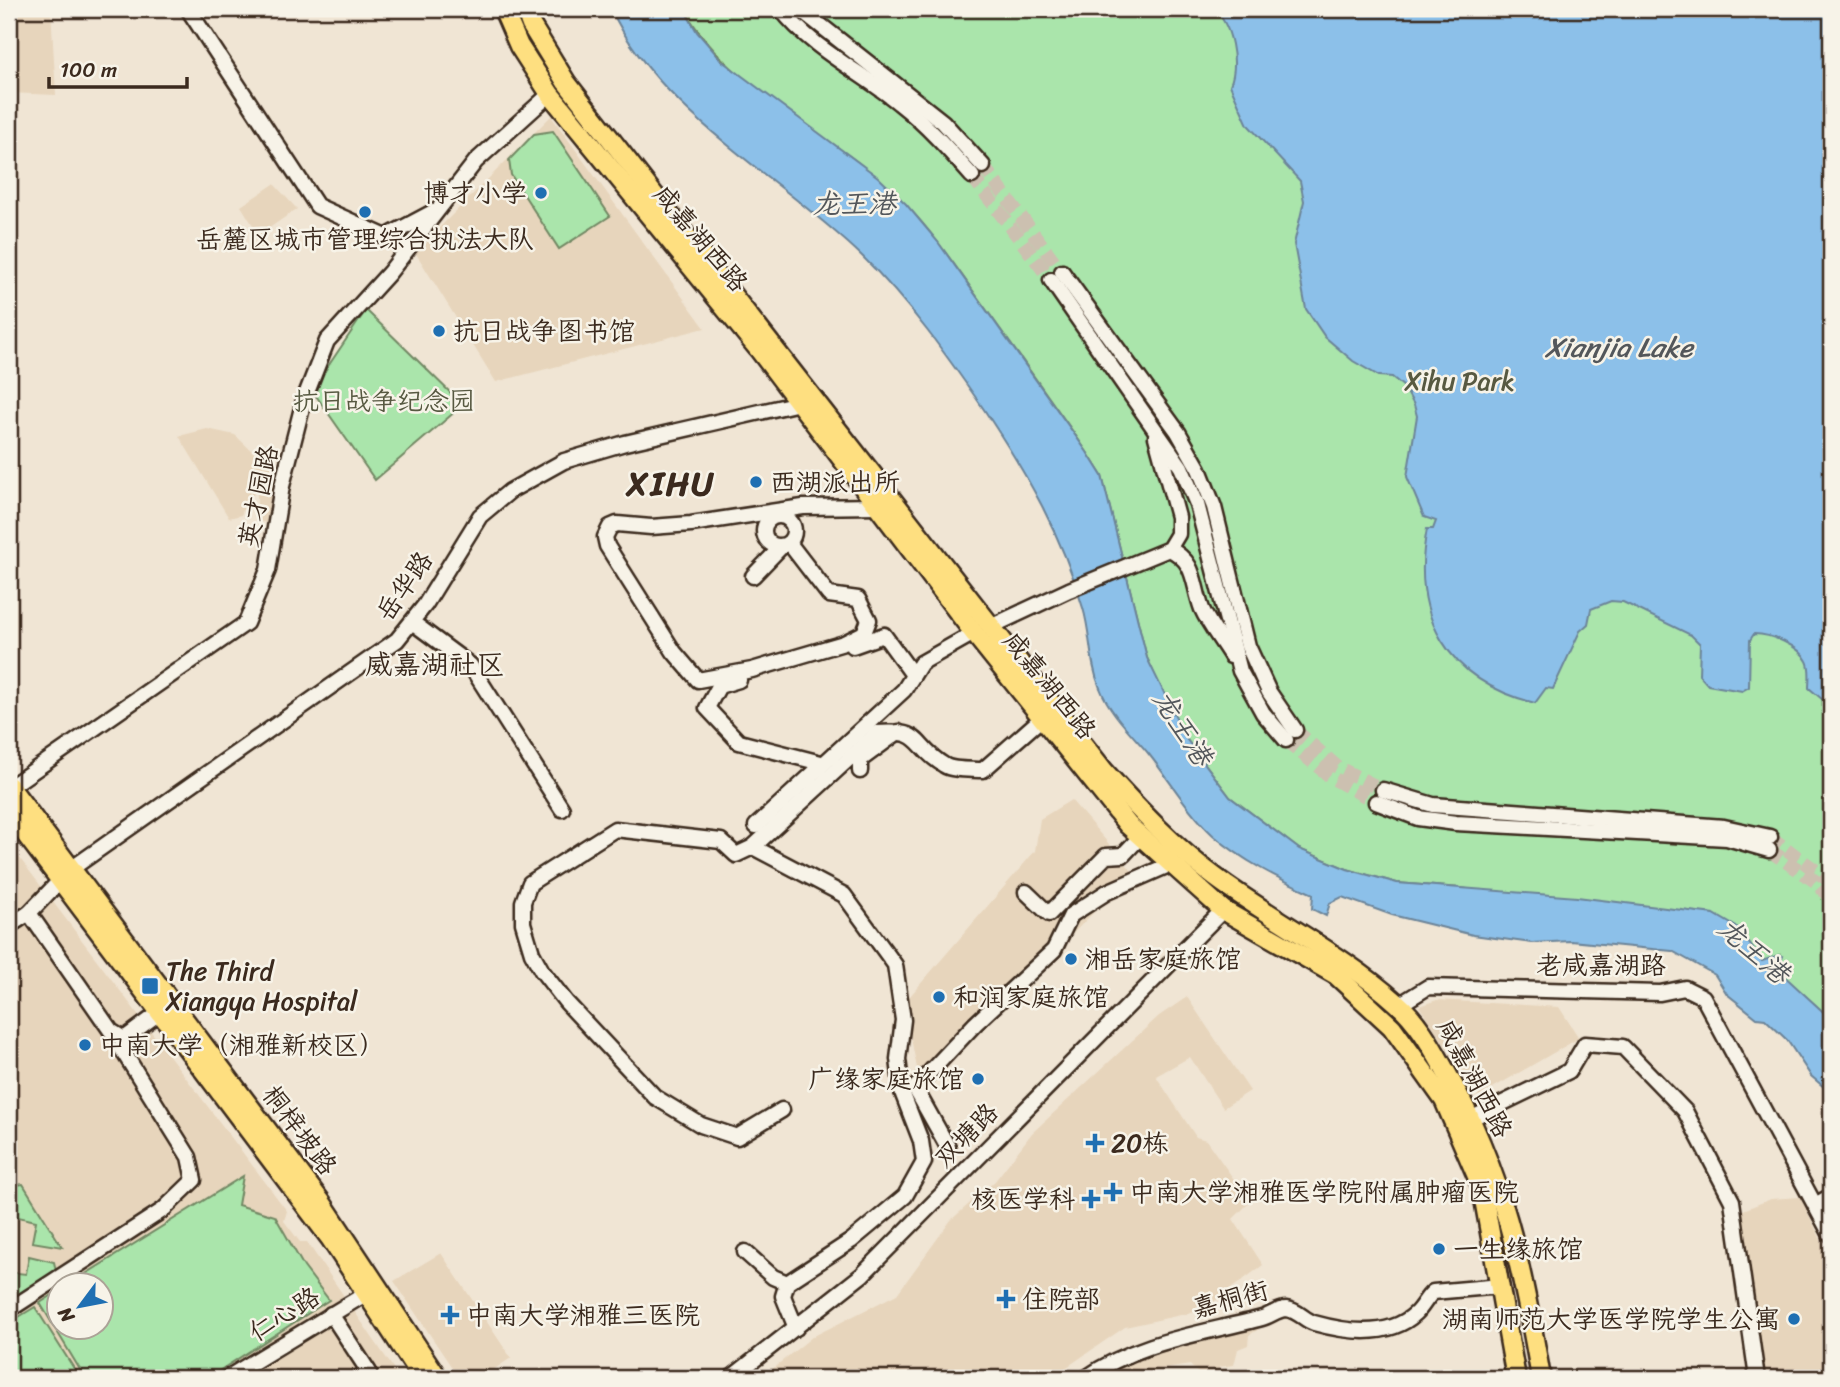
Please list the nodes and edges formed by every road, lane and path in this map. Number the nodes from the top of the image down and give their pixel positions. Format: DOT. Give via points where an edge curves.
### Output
graph roads {
  1 [pos="188,9"];
  2 [pos="503,9"];
  3 [pos="525,9"];
  4 [pos="781,9"];
  5 [pos="800,9"];
  6 [pos="550,94"];
  7 [pos="439,209"];
  8 [pos="808,401"];
  9 [pos="1152,422"];
  10 [pos="879,506"];
  11 [pos="1169,549"];
  12 [pos="753,576"];
  13 [pos="412,622"];
  14 [pos="982,630"];
  15 [pos="1240,671"];
  16 [pos="913,675"];
  17 [pos="1042,718"];
  18 [pos="899,731"];
  19 [pos="821,763"];
  20 [pos="860,771"];
  21 [pos="9,786"];
  22 [pos="1379,796"];
  23 [pos="562,808"];
  24 [pos="9,812"];
  25 [pos="756,826"];
  26 [pos="1140,836"];
  27 [pos="1769,844"];
  28 [pos="752,847"];
  29 [pos="1171,864"];
  30 [pos="65,873"];
  31 [pos="1026,892"];
  32 [pos="1223,910"];
  33 [pos="29,914"];
  34 [pos="9,926"];
  35 [pos="1399,1005"];
  36 [pos="159,1013"];
  37 [pos="124,1039"];
  38 [pos="782,1110"];
  39 [pos="1470,1119"];
  40 [pos="948,1146"];
  41 [pos="1831,1196"];
  42 [pos="1815,1205"];
  43 [pos="1831,1235"];
  44 [pos="745,1252"];
  45 [pos="787,1283"];
  46 [pos="1501,1286"];
  47 [pos="367,1293"];
  48 [pos="9,1310"];
  49 [pos="331,1314"];
  50 [pos="796,1328"];
  51 [pos="245,1374"];
  52 [pos="1831,1375"];
  53 [pos="227,1378"];
  54 [pos="358,1378"];
  55 [pos="422,1378"];
  56 [pos="438,1378"];
  57 [pos="731,1378"];
  58 [pos="1086,1378"];
  59 [pos="1516,1378"];
  60 [pos="1541,1378"];
  61 [pos="1757,1378"];
  62 [pos="1822,1378"];
  1 -- 7 [label="street" via="317,206 386,237"];
  2 -- 6 [label="main road, 咸嘉湖西路" via="519,46"];
  3 -- 8 [label="main road, 咸嘉湖西路" via="566,82"];
  4 -- 5 [label="street" via="797,30 899,102 977,171 943,122"];
  6 -- 7 [label="street, 英才园路" via="476,161"];
  6 -- 8 [label="main road, 咸嘉湖西路" via="760,351"];
  7 -- 21 [label="street, 英才园路" via="327,341 304,400 282,486 268,570 246,623"];
  8 -- 10 [label="main road, 咸嘉湖西路"];
  8 -- 13 [label="street, 岳华路" via="564,461 510,491 480,516"];
  8 -- 14 [label="main road, 咸嘉湖西路"];
  9 -- 11 [label="street" via="1178,517 1178,534"];
  9 -- 15 [label="street" via="1181,467 1197,504"];
  9 -- 15 [label="street" via="1056,276 1178,432 1199,468 1214,507 1248,646 1290,735 1263,713"];
  10 -- 12 [label="street" via="803,507 651,527 617,524 605,537 674,652 698,680 752,670 864,633 869,621 858,598 829,595 785,545"];
  10 -- 14 [label="main road, 咸嘉湖西路"];
  11 -- 14 [label="street"];
  11 -- 15 [label="street" via="1190,566 1202,610"];
  13 -- 23 [label="street" via="470,665"];
  13 -- 30 [label="street, 岳华路" via="358,670"];
  14 -- 16 [label="street" via="921,663"];
  14 -- 17 [label="main road, 咸嘉湖西路"];
  14 -- 35 [label="main road, 咸嘉湖西路" via="1178,849 1343,960"];
  16 -- 19 [label="street" via="904,690"];
  16 -- 19 [label="street" via="884,635 719,687 707,708 739,742"];
  17 -- 18 [label="street" via="983,769 946,766 911,734"];
  17 -- 26 [label="main road, 咸嘉湖西路"];
  18 -- 20 [label="street" via="860,760"];
  18 -- 28 [label="street" via="877,733"];
  19 -- 25 [label="street"];
  21 -- 30 [label="main road, 桐梓坡路"];
  22 -- 27 [label="street" via="1433,805 1724,827"];
  24 -- 30 [label="main road, 桐梓坡路"];
  26 -- 29 [label="main road, 咸嘉湖西路"];
  26 -- 31 [label="street" via="1123,855 1106,856 1049,914"];
  28 -- 38 [label="street" via="736,855 721,841 615,829 530,883 523,902 523,923 542,971 656,1097 701,1125 737,1138"];
  28 -- 45 [label="street" via="844,895 895,965 891,975 903,1020 898,1059 902,1092 924,1162 905,1196 851,1241"];
  29 -- 32 [label="main road, 咸嘉湖西路"];
  29 -- 40 [label="street" via="1107,892 1071,915 1054,950 915,1088"];
  30 -- 33 [label="street, 岳华路"];
  30 -- 36 [label="main road, 桐梓坡路"];
  30 -- 56 [label="main road, 桐梓坡路" via="322,1203"];
  32 -- 46 [label="main road, 咸嘉湖西路" via="1336,975 1392,1027 1444,1100 1482,1188"];
  32 -- 50 [label="street, 双塘路" via="862,1275"];
  33 -- 34 [label="street, 岳华路"];
  33 -- 37 [label="street" via="111,1031"];
  35 -- 39 [label="main road, 咸嘉湖西路" via="1423,1031"];
  35 -- 42 [label="street, 老咸嘉湖路" via="1428,987 1660,993 1685,988 1703,998"];
  36 -- 37 [label="street"];
  36 -- 47 [label="main road, 桐梓坡路"];
  37 -- 48 [label="street" via="121,1048 189,1157 194,1180 163,1210"];
  39 -- 60 [label="main road, 咸嘉湖西路" via="1497,1178 1523,1270"];
  39 -- 61 [label="street" via="1569,1071 1586,1044 1623,1047 1685,1111 1732,1201"];
  41 -- 42 [label="street"];
  42 -- 43 [label="street, 老咸嘉湖路"];
  44 -- 45 [label="street"];
  45 -- 50 [label="street" via="783,1296"];
  46 -- 58 [label="street, 嘉桐街" via="1433,1292 1409,1319 1366,1331 1334,1329 1282,1309 1264,1318 1157,1343"];
  46 -- 59 [label="main road, 咸嘉湖西路"];
  47 -- 49 [label="street, 仁心路"];
  47 -- 55 [label="main road, 桐梓坡路"];
  49 -- 51 [label="street, 仁心路"];
  49 -- 54 [label="street" via="369,1372"];
  50 -- 57 [label="street, 双塘路"];
  51 -- 53 [label="street, 仁心路"];
  52 -- 62 [label="street"];
}
